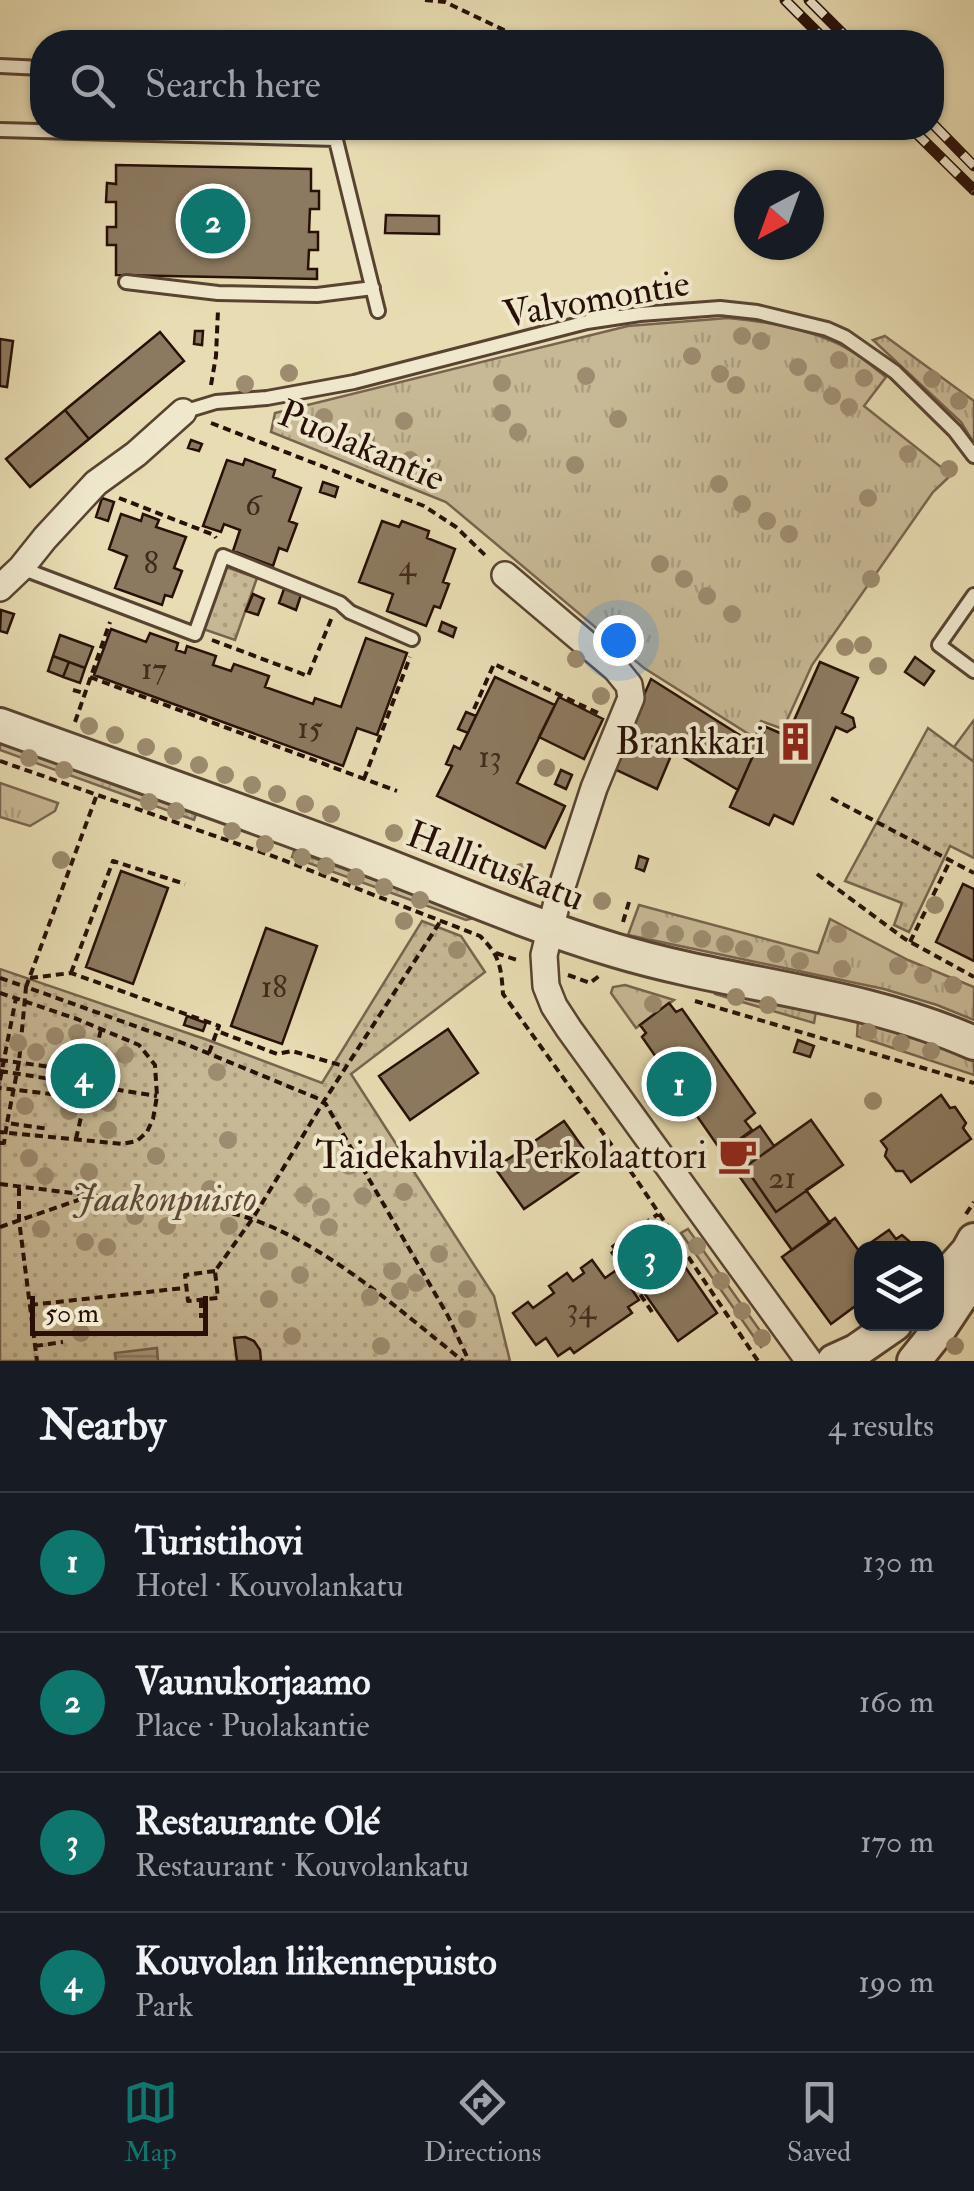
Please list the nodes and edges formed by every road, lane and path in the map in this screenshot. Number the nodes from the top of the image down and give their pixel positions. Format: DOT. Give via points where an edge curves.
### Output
graph roads {
  1 [pos="425,0"];
  2 [pos="504,30"];
  3 [pos="0,66"];
  4 [pos="30,67"];
  5 [pos="0,130"];
  6 [pos="30,130"];
  7 [pos="337,140"];
  8 [pos="126,282"];
  9 [pos="373,288"];
  10 [pos="218,293"];
  11 [pos="378,311"];
  12 [pos="211,385"];
  13 [pos="183,412"];
  14 [pos="974,456"];
  15 [pos="96,482"];
  16 [pos="223,556"];
  17 [pos="21,568"];
  18 [pos="505,575"];
  19 [pos="0,588"];
  20 [pos="974,595"];
  21 [pos="117,604"];
  22 [pos="350,612"];
  23 [pos="195,634"];
  24 [pos="412,638"];
  25 [pos="410,658"];
  26 [pos="974,671"];
  27 [pos="90,678"];
  28 [pos="73,690"];
  29 [pos="84,693"];
  30 [pos="474,709"];
  31 [pos="620,724"];
  32 [pos="0,725"];
  33 [pos="72,732"];
  34 [pos="0,762"];
  35 [pos="364,779"];
  36 [pos="397,791"];
  37 [pos="96,796"];
  38 [pos="831,798"];
  39 [pos="950,860"];
  40 [pos="974,872"];
  41 [pos="816,874"];
  42 [pos="185,884"];
  43 [pos="629,902"];
  44 [pos="440,922"];
  45 [pos="624,922"];
  46 [pos="549,930"];
  47 [pos="910,942"];
  48 [pos="496,953"];
  49 [pos="510,957"];
  50 [pos="71,973"];
  51 [pos="607,975"];
  52 [pos="569,976"];
  53 [pos="974,977"];
  54 [pos="0,978"];
  55 [pos="29,978"];
  56 [pos="26,986"];
  57 [pos="0,993"];
  58 [pos="16,998"];
  59 [pos="683,998"];
  60 [pos="26,1001"];
  61 [pos="101,1029"];
  62 [pos="217,1031"];
  63 [pos="974,1043"];
  64 [pos="209,1054"];
  65 [pos="2,1060"];
  66 [pos="18,1062"];
  67 [pos="347,1067"];
  68 [pos="0,1071"];
  69 [pos="16,1073"];
  70 [pos="0,1080"];
  71 [pos="974,1082"];
  72 [pos="78,1083"];
  73 [pos="90,1085"];
  74 [pos="0,1088"];
  75 [pos="13,1090"];
  76 [pos="157,1096"];
  77 [pos="324,1101"];
  78 [pos="7,1123"];
  79 [pos="49,1129"];
  80 [pos="2,1132"];
  81 [pos="76,1139"];
  82 [pos="0,1143"];
  83 [pos="0,1184"];
  84 [pos="20,1188"];
  85 [pos="88,1196"];
  86 [pos="660,1213"];
  87 [pos="253,1218"];
  88 [pos="19,1220"];
  89 [pos="0,1227"];
  90 [pos="974,1240"];
  91 [pos="215,1271"];
  92 [pos="974,1276"];
  93 [pos="944,1278"];
  94 [pos="186,1288"];
  95 [pos="201,1300"];
  96 [pos="30,1305"];
  97 [pos="652,1312"];
  98 [pos="201,1318"];
  99 [pos="885,1331"];
  100 [pos="63,1342"];
  101 [pos="35,1346"];
  102 [pos="37,1361"];
  103 [pos="466,1361"];
  104 [pos="758,1361"];
  105 [pos="810,1361"];
  106 [pos="834,1361"];
  107 [pos="914,1361"];
  1 -- 2 [label="path" via="445,2"];
  3 -- 4 [label="lane"];
  5 -- 6 [label="lane"];
  7 -- 9 [label="lane"];
  8 -- 10 [label="lane"];
  9 -- 10 [label="lane" via="317,295"];
  9 -- 11 [label="lane"];
  10 -- 12 [label="path"];
  13 -- 14 [label="lane, Valvomontie" via="354,382 587,322 720,308 827,329 864,348 896,372"];
  13 -- 15 [label="street"];
  13 -- 18 [label="path, Puolakantie" via="424,506"];
  15 -- 16 [label="path" via="107,493 214,534"];
  15 -- 17 [label="street"];
  16 -- 22 [label="lane"];
  16 -- 23 [label="lane"];
  17 -- 19 [label="street"];
  17 -- 21 [label="lane"];
  18 -- 31 [label="street" via="616,669 631,698"];
  20 -- 26 [label="lane" via="939,645"];
  21 -- 23 [label="lane"];
  21 -- 27 [label="path"];
  22 -- 23 [label="path" via="333,614 308,676"];
  22 -- 24 [label="lane"];
  25 -- 35 [label="path"];
  27 -- 29 [label="path"];
  27 -- 35 [label="path"];
  28 -- 29 [label="path"];
  29 -- 33 [label="path"];
  30 -- 31 [label="path" via="494,664"];
  31 -- 46 [label="street"];
  32 -- 46 [label="street, Hallituskatu"];
  34 -- 37 [label="path"];
  35 -- 36 [label="path"];
  37 -- 44 [label="path"];
  37 -- 55 [label="path"];
  38 -- 39 [label="path"];
  39 -- 40 [label="path"];
  39 -- 47 [label="path"];
  41 -- 47 [label="path"];
  42 -- 50 [label="path" via="114,860"];
  43 -- 45 [label="path"];
  44 -- 48 [label="path" via="480,936"];
  44 -- 67 [label="path"];
  46 -- 63 [label="street, Hallituskatu" via="650,960 886,1010"];
  46 -- 105 [label="street" via="544,970 554,1006"];
  47 -- 53 [label="path"];
  48 -- 49 [label="path"];
  48 -- 86 [label="path" via="503,994"];
  50 -- 55 [label="path"];
  50 -- 62 [label="path" via="219,1026"];
  51 -- 52 [label="path" via="590,983"];
  54 -- 56 [label="path"];
  55 -- 56 [label="path"];
  56 -- 60 [label="path"];
  56 -- 64 [label="path"];
  57 -- 58 [label="path"];
  58 -- 60 [label="path"];
  58 -- 65 [label="path"];
  59 -- 71 [label="path"];
  60 -- 61 [label="path"];
  60 -- 66 [label="path"];
  61 -- 73 [label="path"];
  61 -- 76 [label="path" via="139,1045 154,1066"];
  62 -- 64 [label="path"];
  62 -- 67 [label="path" via="276,1054 292,1051"];
  64 -- 77 [label="path"];
  65 -- 66 [label="path"];
  65 -- 68 [label="path"];
  66 -- 69 [label="path"];
  66 -- 72 [label="path" via="80,1071"];
  67 -- 77 [label="path"];
  68 -- 69 [label="path"];
  68 -- 70 [label="path"];
  69 -- 72 [label="path"];
  69 -- 75 [label="path"];
  72 -- 73 [label="path"];
  72 -- 75 [label="path" via="76,1098"];
  73 -- 76 [label="path"];
  73 -- 81 [label="path"];
  74 -- 75 [label="path"];
  75 -- 78 [label="path"];
  76 -- 81 [label="path" via="153,1119 137,1141"];
  77 -- 87 [label="path"];
  77 -- 103 [label="path" via="448,1316"];
  78 -- 79 [label="path"];
  78 -- 80 [label="path"];
  80 -- 81 [label="path"];
  80 -- 82 [label="path"];
  83 -- 84 [label="path"];
  84 -- 85 [label="path"];
  84 -- 88 [label="path"];
  85 -- 87 [label="path"];
  85 -- 88 [label="path"];
  86 -- 97 [label="path" via="610,1249"];
  86 -- 104 [label="path"];
  87 -- 91 [label="path"];
  87 -- 103 [label="path" via="358,1279"];
  88 -- 89 [label="path"];
  88 -- 96 [label="path"];
  90 -- 93 [label="street"];
  91 -- 94 [label="path" via="185,1274"];
  91 -- 95 [label="path" via="218,1298"];
  92 -- 107 [label="street"];
  94 -- 95 [label="path" via="188,1302"];
  94 -- 96 [label="path"];
  95 -- 98 [label="path"];
  96 -- 101 [label="path"];
  99 -- 106 [label="street"];
  100 -- 101 [label="path"];
  101 -- 102 [label="path"];
}
